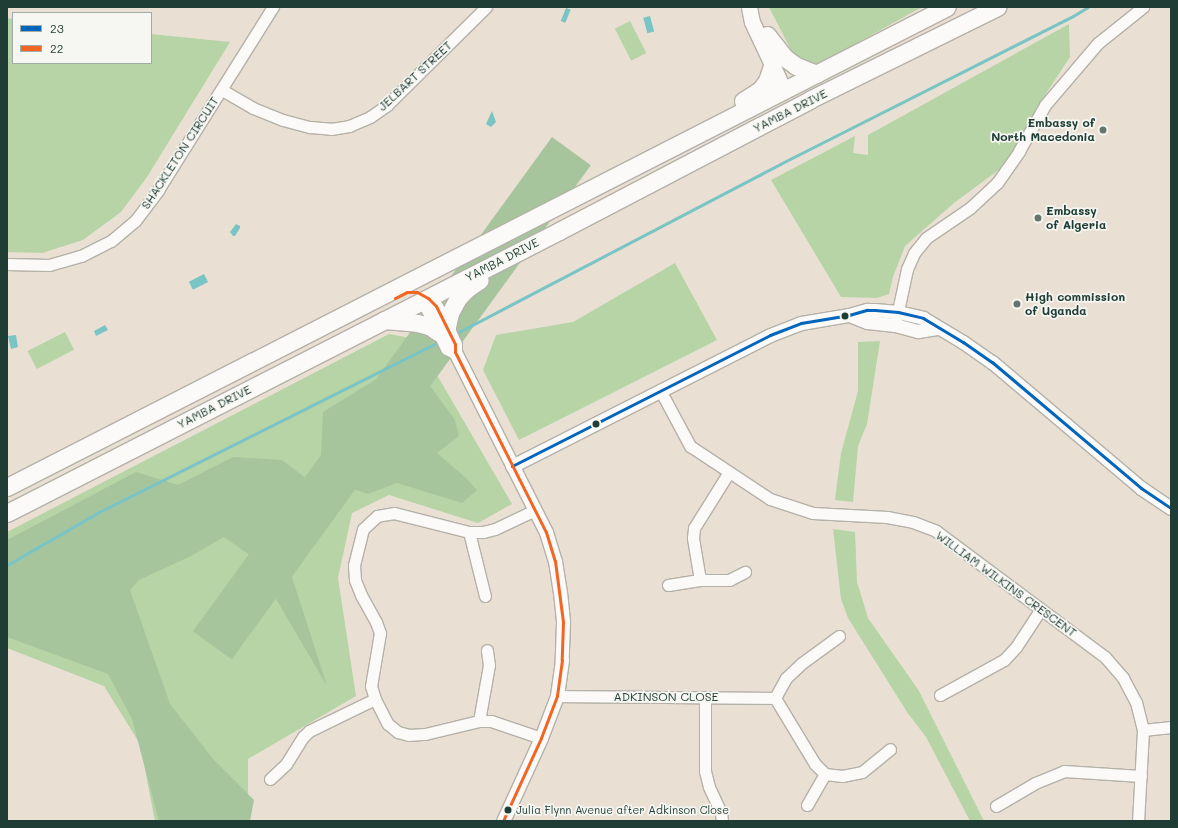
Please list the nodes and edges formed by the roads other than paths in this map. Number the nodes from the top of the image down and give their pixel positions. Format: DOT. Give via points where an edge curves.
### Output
graph roads {
  1 [pos="273,7"];
  2 [pos="486,7"];
  3 [pos="947,7"];
  4 [pos="997,7"];
  5 [pos="1143,7"];
  6 [pos="749,8"];
  7 [pos="767,35"];
  8 [pos="772,66"];
  9 [pos="817,74"];
  10 [pos="788,88"];
  11 [pos="222,90"];
  12 [pos="798,107"];
  13 [pos="718,124"];
  14 [pos="502,260"];
  15 [pos="7,264"];
  16 [pos="435,268"];
  17 [pos="425,297"];
  18 [pos="898,312"];
  19 [pos="345,314"];
  20 [pos="867,316"];
  21 [pos="384,320"];
  22 [pos="895,325"];
  23 [pos="937,328"];
  24 [pos="442,329"];
  25 [pos="660,390"];
  26 [pos="512,466"];
  27 [pos="729,472"];
  28 [pos="7,487"];
  29 [pos="1171,508"];
  30 [pos="535,510"];
  31 [pos="7,513"];
  32 [pos="469,532"];
  33 [pos="745,572"];
  34 [pos="700,580"];
  35 [pos="668,585"];
  36 [pos="485,596"];
  37 [pos="1041,609"];
  38 [pos="839,636"];
  39 [pos="487,650"];
  40 [pos="940,694"];
  41 [pos="557,696"];
  42 [pos="704,697"];
  43 [pos="775,698"];
  44 [pos="375,699"];
  45 [pos="479,721"];
  46 [pos="1171,727"];
  47 [pos="1143,730"];
  48 [pos="541,738"];
  49 [pos="890,749"];
  50 [pos="824,774"];
  51 [pos="1141,776"];
  52 [pos="270,779"];
  53 [pos="807,805"];
  54 [pos="996,806"];
  55 [pos="504,821"];
  56 [pos="722,821"];
  57 [pos="1138,821"];
  1 -- 11 [label="street, SHACKLETON CIRCUIT"];
  2 -- 11 [label="street, JELBART STREET" via="387,105 370,117 349,126 331,129 283,120 253,108"];
  3 -- 9 [label="main road, YAMBA DRIVE"];
  4 -- 12 [label="main road, YAMBA DRIVE"];
  5 -- 18 [label="street" via="1098,43 1045,105 997,183 970,208 926,238 914,253 907,269"];
  6 -- 7 [label="main road" via="759,19"];
  6 -- 8 [label="main road" via="752,22"];
  7 -- 9 [label="main road" via="790,62"];
  7 -- 10 [label="main road"];
  8 -- 10 [label="main road"];
  8 -- 13 [label="main road" via="760,90 732,108"];
  9 -- 10 [label="main road, YAMBA DRIVE"];
  10 -- 12 [label="main road"];
  10 -- 13 [label="main road, YAMBA DRIVE"];
  11 -- 15 [label="street, SHACKLETON CIRCUIT" via="158,190 135,221 111,241 81,256 49,265"];
  12 -- 14 [label="main road, YAMBA DRIVE"];
  13 -- 16 [label="main road, YAMBA DRIVE"];
  14 -- 17 [label="main road, YAMBA DRIVE"];
  14 -- 24 [label="main road" via="485,278 468,288 458,298"];
  16 -- 17 [label="main road" via="426,282"];
  16 -- 19 [label="main road, YAMBA DRIVE"];
  17 -- 19 [label="main road" via="407,292 377,306"];
  17 -- 21 [label="main road, YAMBA DRIVE"];
  17 -- 24 [label="street" via="436,306"];
  18 -- 20 [label="street"];
  18 -- 22 [label="street"];
  18 -- 23 [label="street" via="922,318"];
  19 -- 28 [label="main road, YAMBA DRIVE"];
  20 -- 22 [label="street"];
  20 -- 25 [label="street" via="846,316 801,323 770,335"];
  21 -- 24 [label="main road" via="417,323"];
  21 -- 31 [label="main road, YAMBA DRIVE"];
  22 -- 23 [label="street" via="918,331"];
  23 -- 29 [label="street" via="992,362 1141,488"];
  24 -- 26 [label="street" via="447,348 455,352"];
  25 -- 26 [label="street"];
  25 -- 27 [label="street, WILLIAM WILKINS CRESCENT" via="690,446"];
  26 -- 30 [label="street"];
  27 -- 34 [label="street" via="694,528 693,538"];
  27 -- 37 [label="street, WILLIAM WILKINS CRESCENT" via="770,499 813,513 887,518 913,522 936,531"];
  30 -- 32 [label="street" via="495,529"];
  30 -- 41 [label="street" via="553,554 560,592 563,622 562,660"];
  32 -- 36 [label="street"];
  32 -- 44 [label="street" via="394,513 377,516 363,529 354,565 355,580 380,633 371,686"];
  33 -- 34 [label="street" via="729,580"];
  34 -- 35 [label="street"];
  37 -- 40 [label="street" via="1016,647 1004,660"];
  37 -- 47 [label="street, WILLIAM WILKINS CRESCENT" via="1105,657 1123,678 1136,702"];
  38 -- 43 [label="street" via="802,662 786,678"];
  39 -- 45 [label="street" via="489,665"];
  41 -- 42 [label="street, ADKINSON CLOSE"];
  41 -- 48 [label="street"];
  42 -- 43 [label="street, ADKINSON CLOSE"];
  42 -- 56 [label="street" via="705,771"];
  43 -- 50 [label="street" via="815,764"];
  44 -- 45 [label="street" via="388,724 398,732 409,735 425,734"];
  44 -- 52 [label="street" via="309,731 286,764"];
  45 -- 48 [label="street" via="491,721"];
  46 -- 47 [label="street"];
  47 -- 51 [label="street, WILLIAM WILKINS CRESCENT"];
  48 -- 55 [label="street"];
  49 -- 50 [label="street" via="862,772 842,776"];
  50 -- 53 [label="street"];
  51 -- 54 [label="street" via="1064,771 1035,783"];
  51 -- 57 [label="street, WILLIAM WILKINS CRESCENT"];
}
